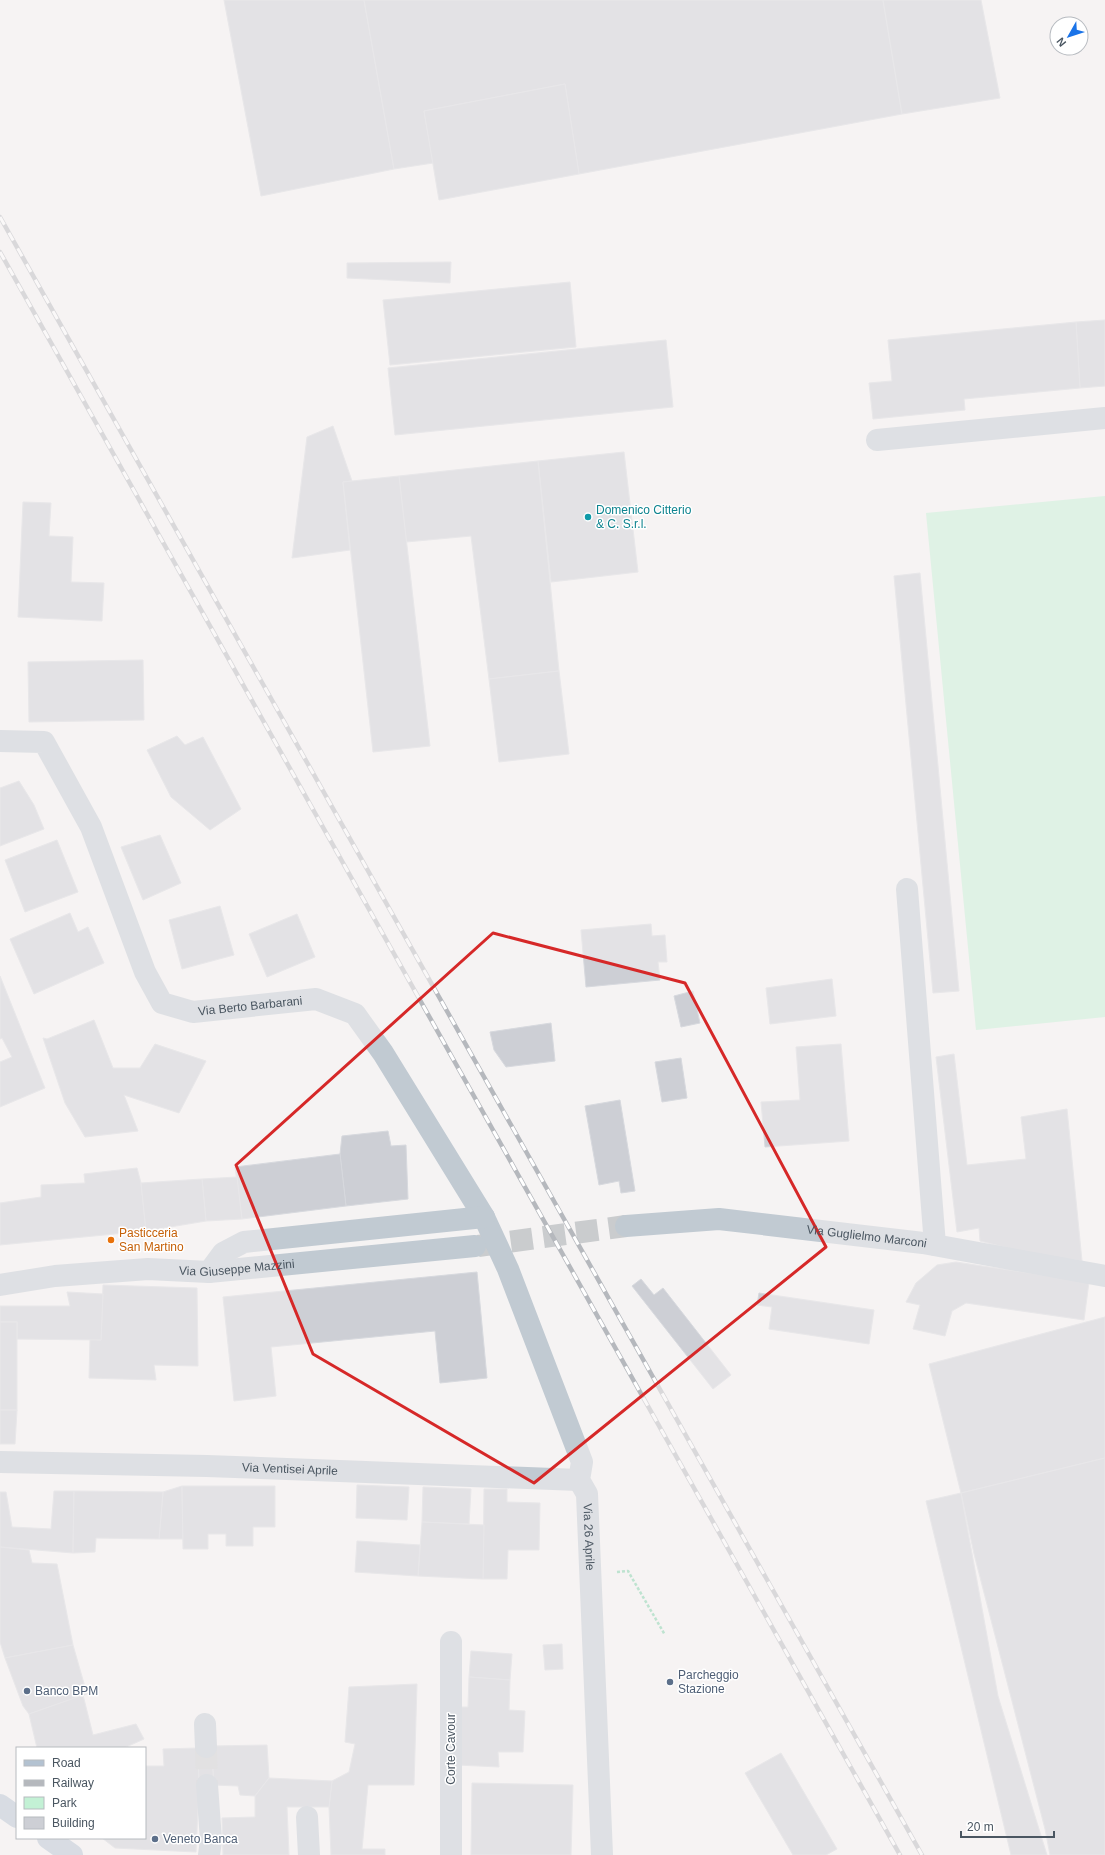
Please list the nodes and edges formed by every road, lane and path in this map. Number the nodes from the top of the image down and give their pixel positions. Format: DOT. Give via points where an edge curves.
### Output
graph roads {
  1 [pos="1105,418"];
  2 [pos="877,440"];
  3 [pos="0,741"];
  4 [pos="907,889"];
  5 [pos="484,1217"];
  6 [pos="626,1226"];
  7 [pos="935,1245"];
  8 [pos="474,1246"];
  9 [pos="209,1272"];
  10 [pos="1105,1276"];
  11 [pos="0,1285"];
  12 [pos="0,1462"];
  13 [pos="579,1480"];
  14 [pos="615,1572"];
  15 [pos="665,1635"];
  16 [pos="452,1642"];
  17 [pos="204,1724"];
  18 [pos="206,1747"];
  19 [pos="207,1785"];
  20 [pos="0,1805"];
  21 [pos="16,1816"];
  22 [pos="307,1817"];
  23 [pos="49,1839"];
  24 [pos="72,1855"];
  25 [pos="209,1855"];
  26 [pos="309,1855"];
  27 [pos="452,1855"];
  28 [pos="602,1855"];
  1 -- 2 [label="street"];
  3 -- 5 [label="street, Via Berto Barbarani" via="44,742 90,827 145,972 162,1003 193,1012 316,999 355,1014 383,1052"];
  4 -- 7 [label="street"];
  5 -- 9 [label="street" via="244,1242 223,1253"];
  5 -- 13 [label="street" via="508,1269 582,1462"];
  6 -- 7 [label="street, Via Guglielmo Marconi" via="719,1219"];
  7 -- 10 [label="street, Via Guglielmo Marconi"];
  8 -- 9 [label="street, Via Giuseppe Mazzini"];
  9 -- 11 [label="street, Via Giuseppe Mazzini" via="148,1270 55,1276"];
  12 -- 13 [label="street, Via Ventisei Aprile" via="206,1466"];
  13 -- 28 [label="street, Via 26 Aprile" via="587,1494"];
  14 -- 15 [label="path" via="628,1571"];
  16 -- 27 [label="street, Corte Cavour"];
  17 -- 18 [label="street"];
  19 -- 25 [label="street" via="211,1840"];
  20 -- 21 [label="main road"];
  22 -- 26 [label="street"];
  23 -- 24 [label="main road"];
}
